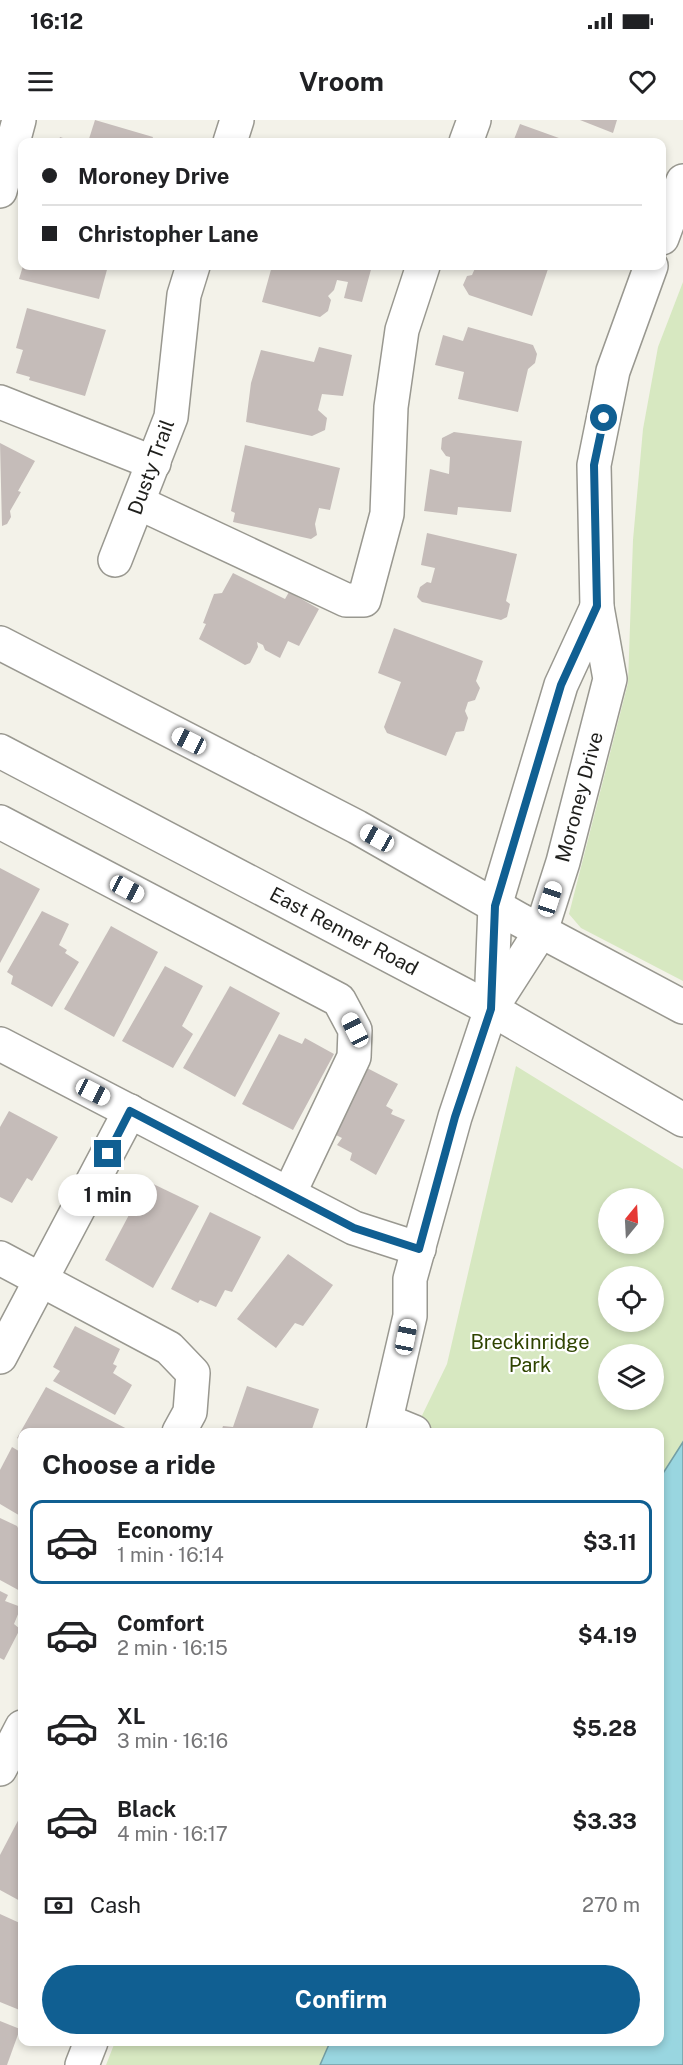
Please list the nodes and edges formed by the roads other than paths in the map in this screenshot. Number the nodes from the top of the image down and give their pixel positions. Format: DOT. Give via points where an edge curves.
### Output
graph roads {
  1 [pos="18,120"];
  2 [pos="237,120"];
  3 [pos="474,120"];
  4 [pos="231,138"];
  5 [pos="467,138"];
  6 [pos="683,181"];
  7 [pos="0,191"];
  8 [pos="666,227"];
  9 [pos="192,270"];
  10 [pos="422,270"];
  11 [pos="650,270"];
  12 [pos="0,402"];
  13 [pos="154,463"];
  14 [pos="138,503"];
  15 [pos="115,560"];
  16 [pos="597,606"];
  17 [pos="0,643"];
  18 [pos="0,751"];
  19 [pos="0,822"];
  20 [pos="495,906"];
  21 [pos="541,931"];
  22 [pos="683,1007"];
  23 [pos="491,1009"];
  24 [pos="0,1044"];
  25 [pos="130,1111"];
  26 [pos="683,1120"];
  27 [pos="289,1194"];
  28 [pos="419,1249"];
  29 [pos="0,1258"];
  30 [pos="40,1281"];
  31 [pos="0,1357"];
  32 [pos="181,1428"];
  33 [pos="395,1428"];
  34 [pos="18,1734"];
  35 [pos="0,1769"];
  36 [pos="89,2046"];
  37 [pos="82,2065"];
  1 -- 7 [label="street"];
  2 -- 4 [label="street"];
  3 -- 5 [label="street"];
  6 -- 8 [label="street"];
  9 -- 13 [label="street, Dusty Trail" via="184,295 171,417"];
  10 -- 14 [label="street" via="402,330 391,407 387,514 364,600 346,600"];
  11 -- 16 [label="street, Moroney Drive" via="613,371 594,465"];
  12 -- 13 [label="street"];
  13 -- 14 [label="street, Dusty Trail"];
  14 -- 15 [label="street, Dusty Trail"];
  16 -- 20 [label="street, Moroney Drive" via="561,685"];
  16 -- 21 [label="street, Moroney Drive" via="610,679"];
  17 -- 20 [label="street" via="357,827"];
  18 -- 23 [label="street, East Renner Road"];
  19 -- 27 [label="street" via="339,1000 355,1030 354,1057"];
  20 -- 21 [label="street"];
  20 -- 23 [label="street, Moroney Drive"];
  21 -- 22 [label="street"];
  21 -- 23 [label="street, Moroney Drive"];
  23 -- 26 [label="street, East Renner Road"];
  23 -- 28 [label="street, Moroney Drive" via="455,1117"];
  24 -- 25 [label="street"];
  25 -- 27 [label="street"];
  25 -- 30 [label="street"];
  27 -- 28 [label="street" via="354,1228"];
  28 -- 33 [label="street, Moroney Drive" via="410,1279 410,1316"];
  29 -- 30 [label="street"];
  30 -- 31 [label="street"];
  30 -- 32 [label="street" via="169,1348 193,1373 190,1412"];
  34 -- 35 [label="street"];
  36 -- 37 [label="street"];
}
